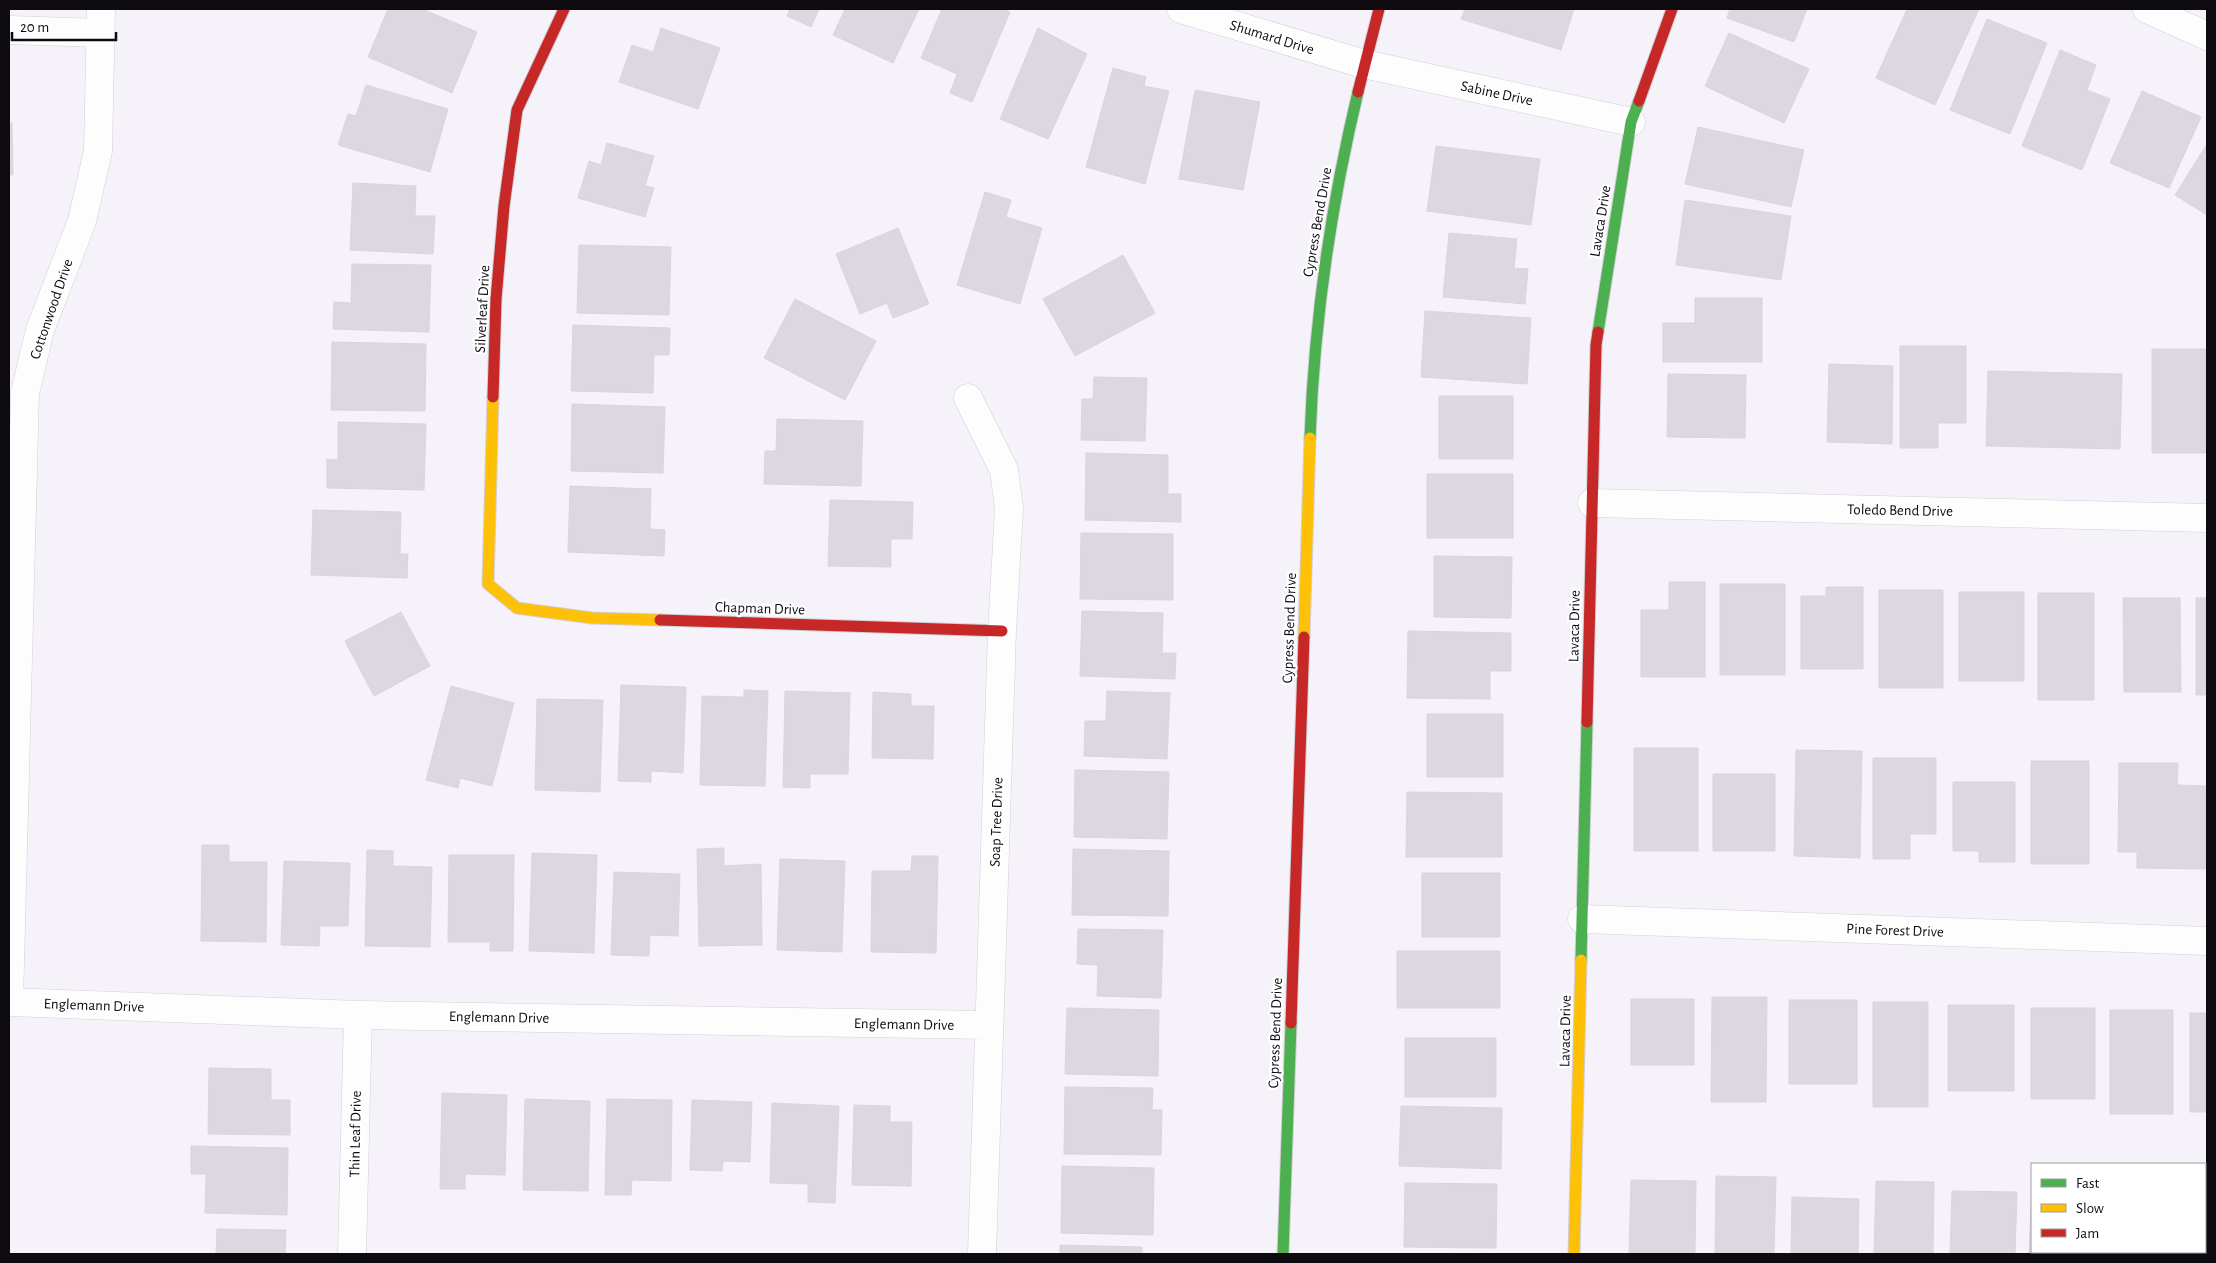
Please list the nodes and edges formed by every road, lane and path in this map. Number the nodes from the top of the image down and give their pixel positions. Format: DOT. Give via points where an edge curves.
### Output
graph roads {
  1 [pos="564,9"];
  2 [pos="1181,9"];
  3 [pos="1379,9"];
  4 [pos="1672,9"];
  5 [pos="2146,9"];
  6 [pos="101,21"];
  7 [pos="9,30"];
  8 [pos="2207,36"];
  9 [pos="1364,64"];
  10 [pos="1631,122"];
  11 [pos="968,398"];
  12 [pos="1592,503"];
  13 [pos="2207,518"];
  14 [pos="517,608"];
  15 [pos="1002,631"];
  16 [pos="1582,919"];
  17 [pos="2207,940"];
  18 [pos="9,1002"];
  19 [pos="358,1014"];
  20 [pos="990,1025"];
  21 [pos="352,1254"];
  22 [pos="982,1254"];
  23 [pos="1283,1254"];
  24 [pos="1574,1254"];
  1 -- 14 [label="street, Silverleaf Drive" via="517,110 496,299 488,584"];
  2 -- 9 [label="street, Shumard Drive"];
  3 -- 9 [label="street, Cypress Bend Drive"];
  4 -- 10 [label="street, Lavaca Drive"];
  5 -- 8 [label="street"];
  6 -- 7 [label="street"];
  6 -- 18 [label="street, Cottonwood Drive" via="98,152 82,221 40,330 25,393"];
  9 -- 10 [label="street, Sabine Drive"];
  9 -- 23 [label="street, Cypress Bend Drive" via="1330,231 1318,311 1312,391"];
  10 -- 12 [label="street, Lavaca Drive" via="1596,345"];
  11 -- 15 [label="street, Soap Tree Drive" via="1004,470 1009,509"];
  12 -- 13 [label="street, Toledo Bend Drive"];
  12 -- 16 [label="street, Lavaca Drive"];
  14 -- 15 [label="street, Chapman Drive" via="592,618"];
  15 -- 20 [label="street, Soap Tree Drive"];
  16 -- 17 [label="street, Pine Forest Drive"];
  16 -- 24 [label="street, Lavaca Drive"];
  18 -- 19 [label="street, Englemann Drive"];
  19 -- 20 [label="street, Englemann Drive"];
  19 -- 21 [label="street, Thin Leaf Drive"];
  20 -- 22 [label="street, Soap Tree Drive"];
}
